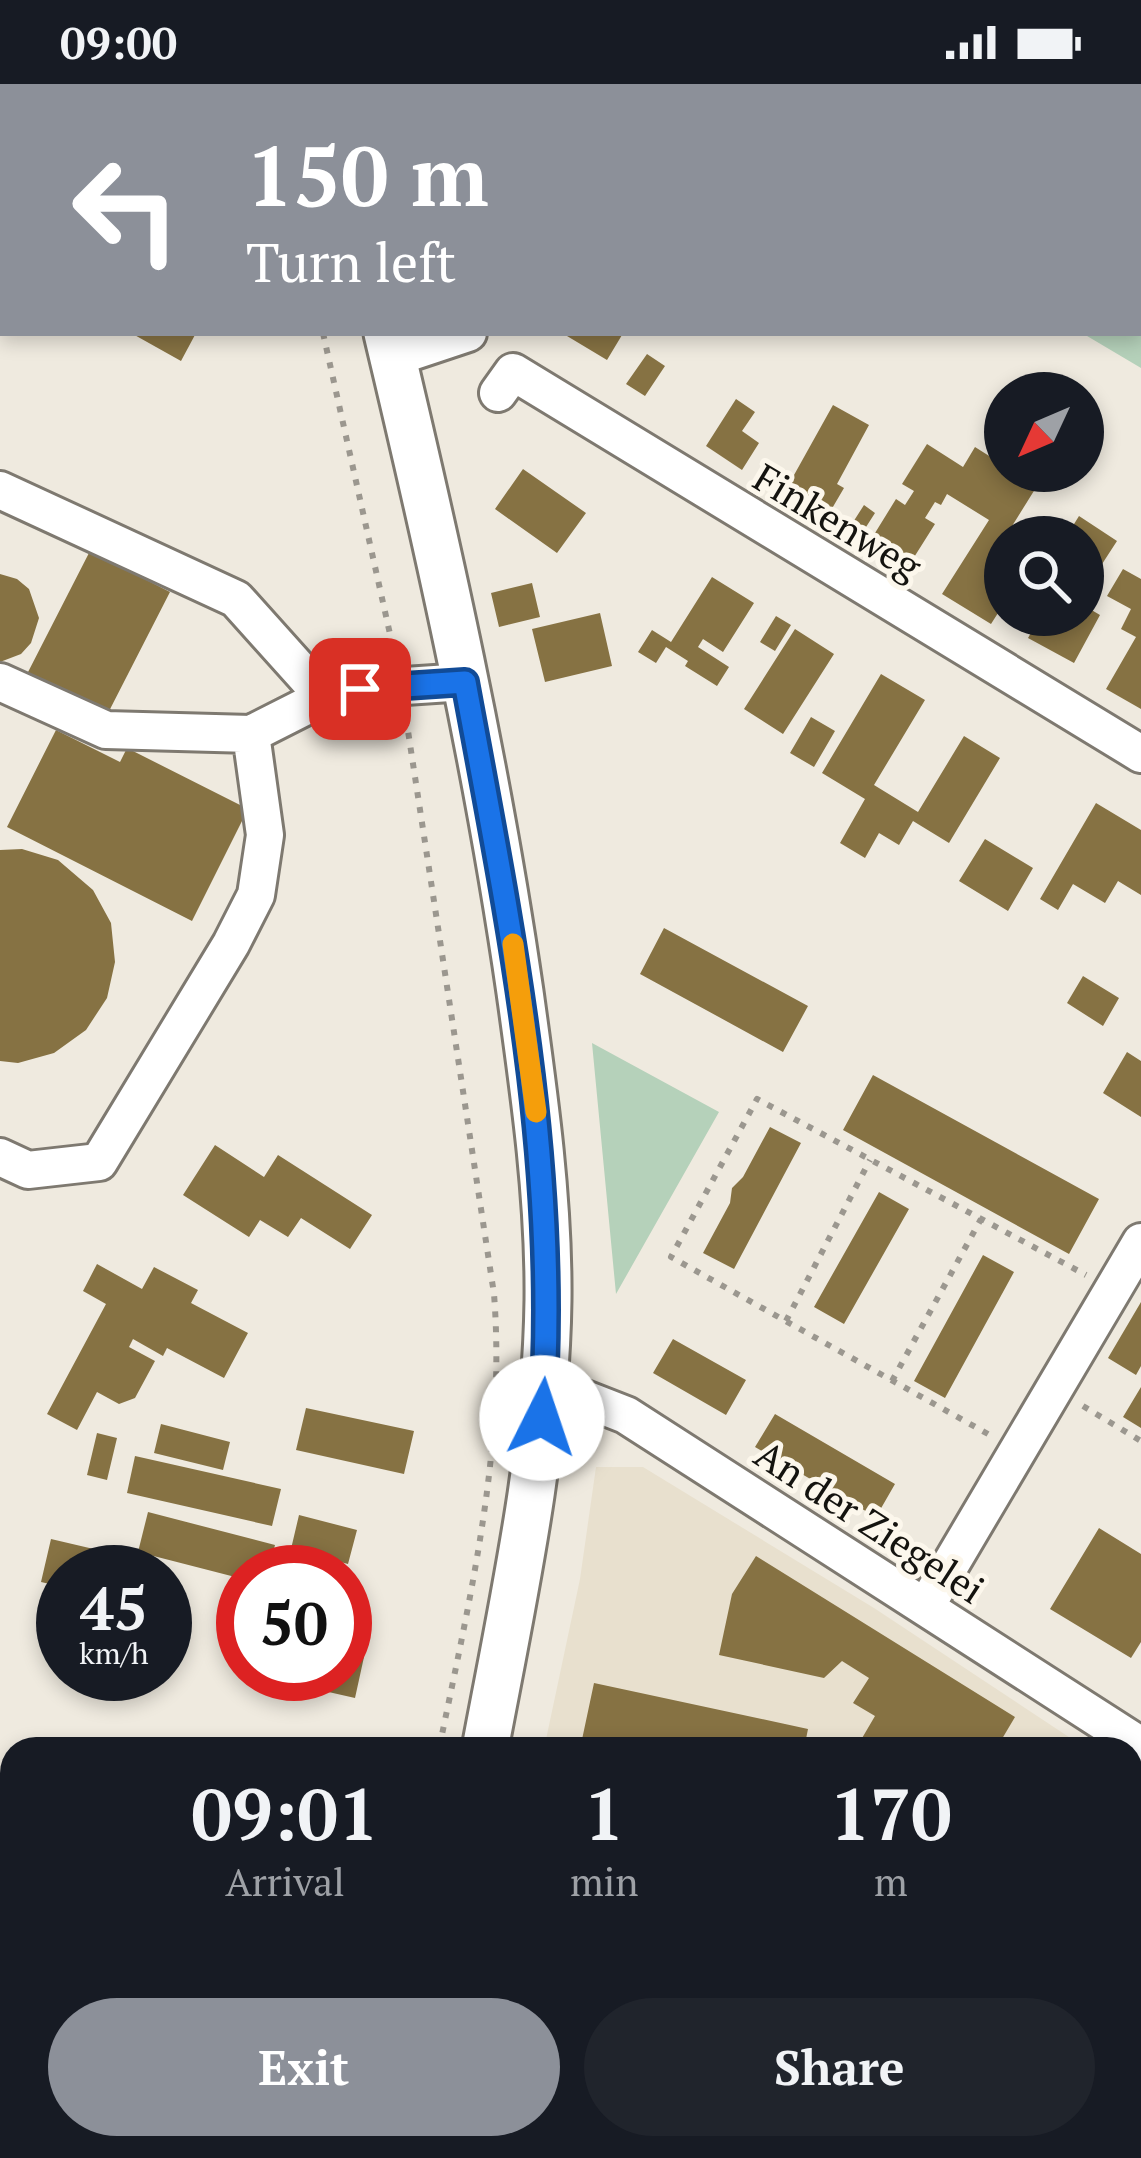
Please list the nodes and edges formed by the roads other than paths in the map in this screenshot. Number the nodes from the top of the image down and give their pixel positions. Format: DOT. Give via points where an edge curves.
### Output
graph roads {
  1 [pos="448,336"];
  2 [pos="390,345"];
  3 [pos="498,393"];
  4 [pos="0,490"];
  5 [pos="0,682"];
  6 [pos="465,682"];
  7 [pos="324,697"];
  8 [pos="251,734"];
  9 [pos="1141,754"];
  10 [pos="0,1157"];
  11 [pos="1141,1242"];
  12 [pos="544,1383"];
  13 [pos="926,1606"];
  14 [pos="487,1737"];
  15 [pos="1127,1737"];
  1 -- 2 [label="street"];
  2 -- 6 [label="main road"];
  3 -- 9 [label="street, Finkenweg" via="513,372"];
  4 -- 7 [label="street" via="236,599"];
  5 -- 8 [label="street" via="106,730"];
  6 -- 7 [label="street"];
  6 -- 12 [label="main road" via="536,1108 548,1296"];
  7 -- 8 [label="street"];
  8 -- 10 [label="street" via="265,836 256,895 231,944 99,1162 28,1171"];
  11 -- 13 [label="street"];
  12 -- 13 [label="street, An der Ziegelei" via="626,1415"];
  12 -- 14 [label="main road" via="538,1468"];
  13 -- 15 [label="street, An der Ziegelei"];
}
